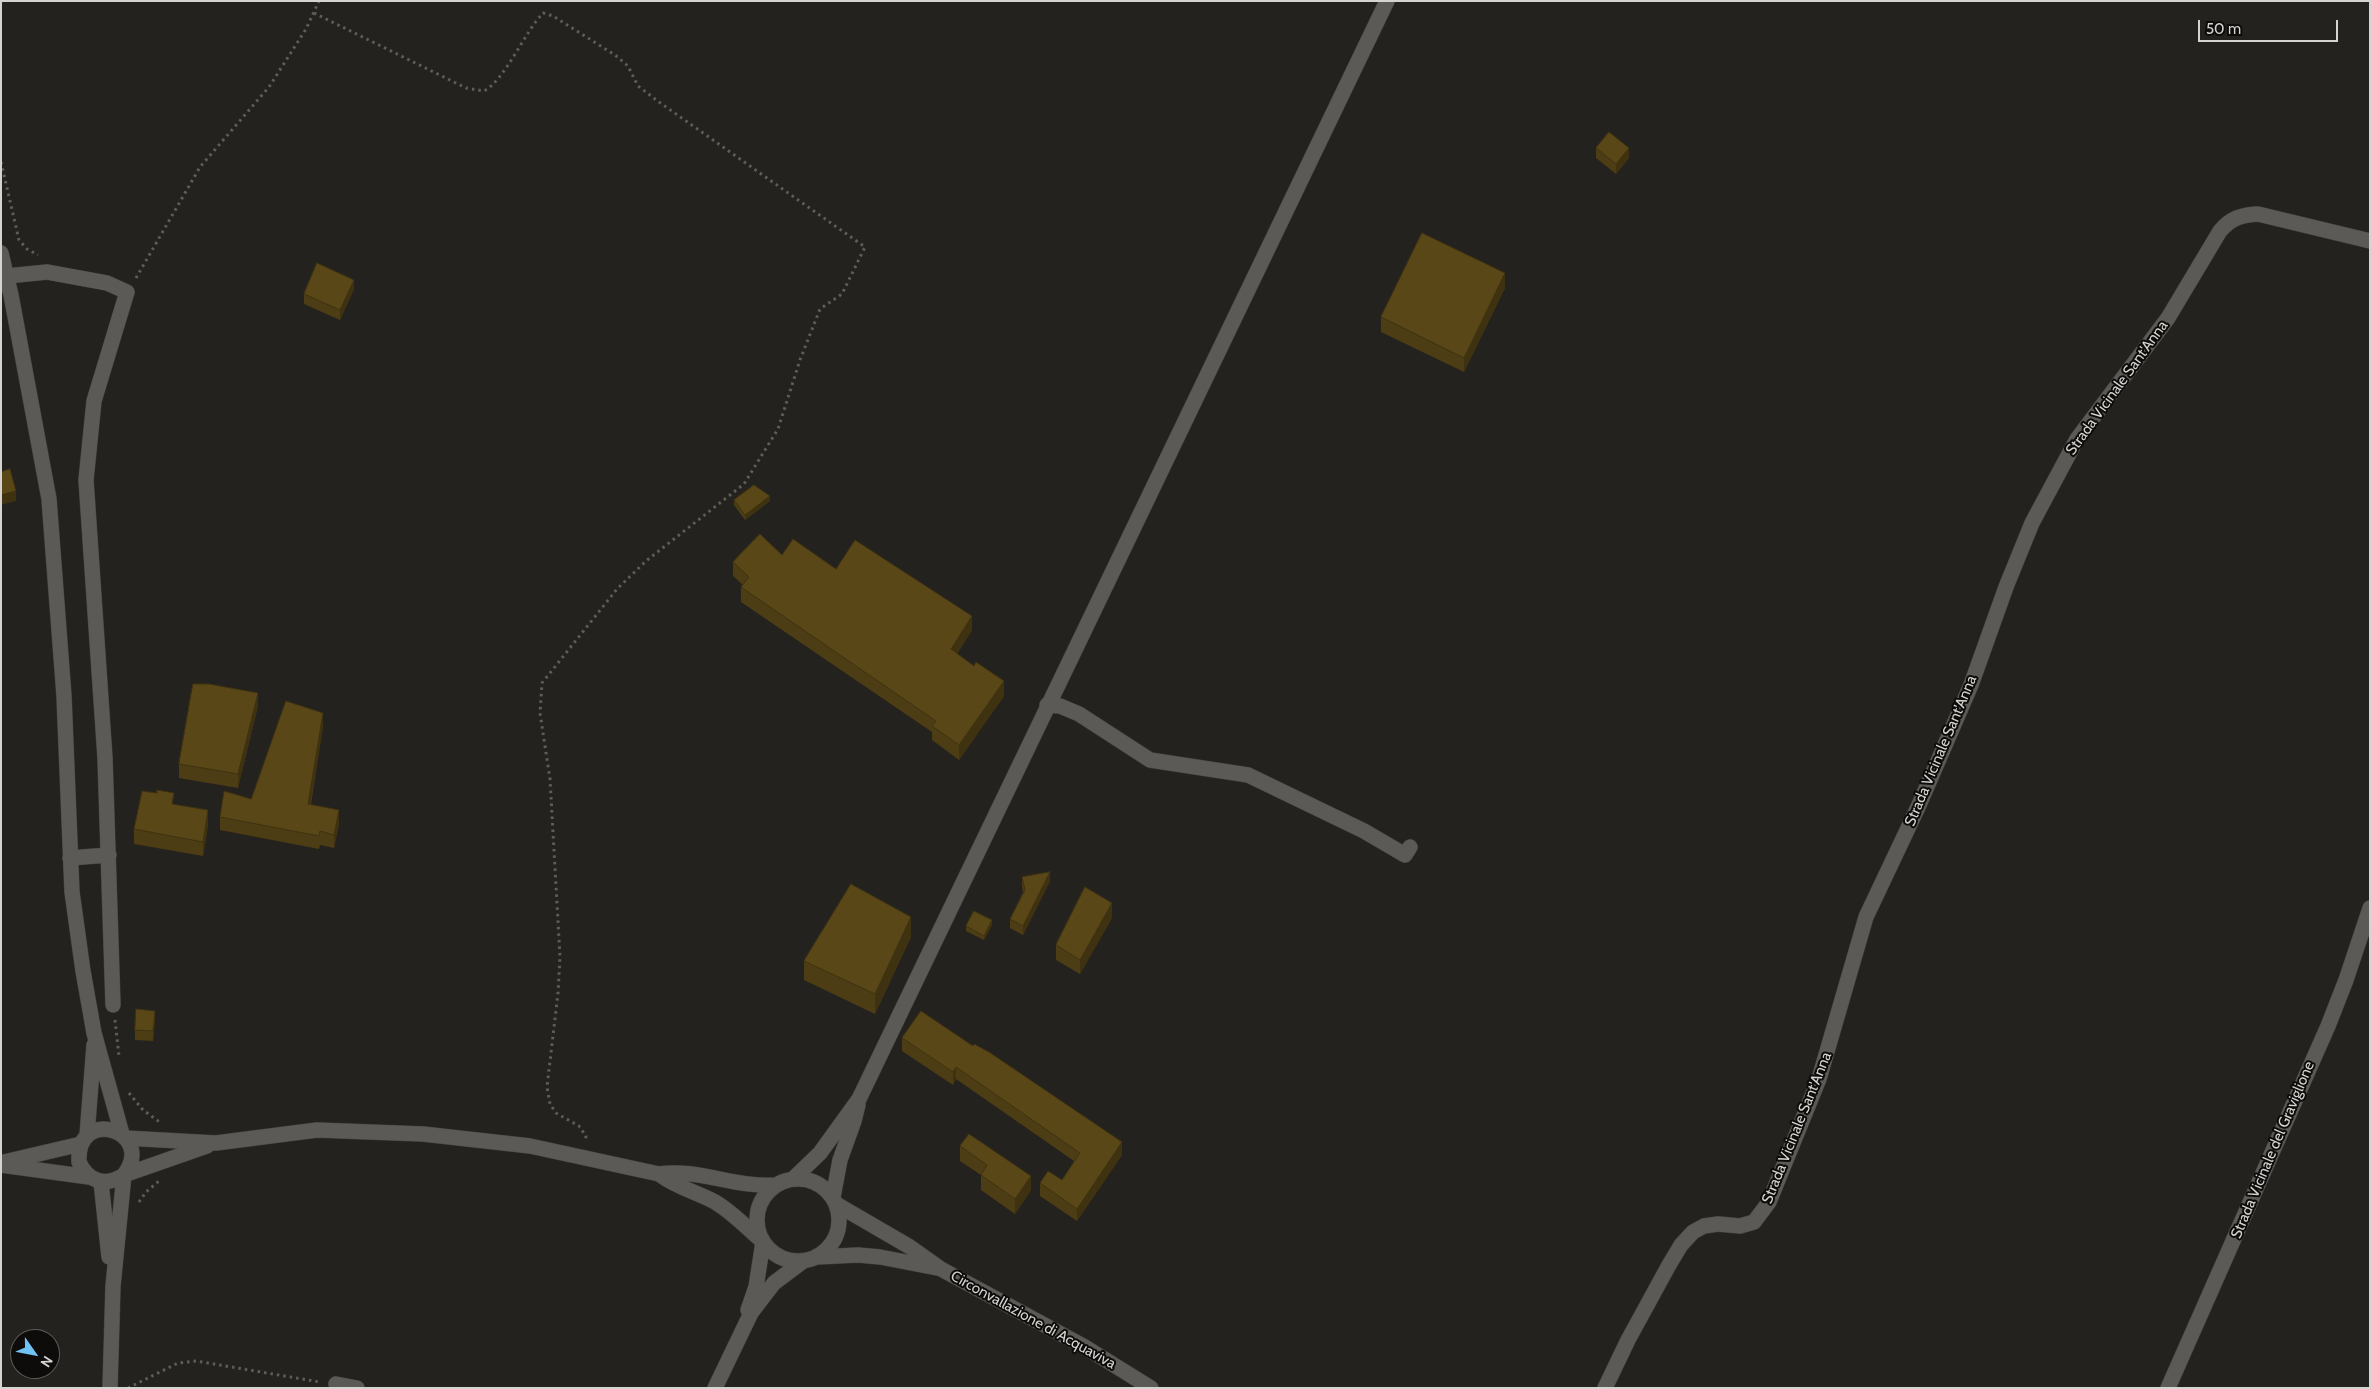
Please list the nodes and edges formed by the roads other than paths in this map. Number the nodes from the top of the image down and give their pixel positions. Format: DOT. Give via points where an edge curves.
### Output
graph roads {
  1 [pos="1387,1"];
  2 [pos="2370,241"];
  3 [pos="1,253"];
  4 [pos="7,276"];
  5 [pos="1047,705"];
  6 [pos="1410,847"];
  7 [pos="109,855"];
  8 [pos="70,858"];
  9 [pos="2370,908"];
  10 [pos="113,1006"];
  11 [pos="94,1033"];
  12 [pos="859,1099"];
  13 [pos="124,1136"];
  14 [pos="84,1140"];
  15 [pos="216,1143"];
  16 [pos="1,1164"];
  17 [pos="124,1174"];
  18 [pos="658,1174"];
  19 [pos="95,1179"];
  20 [pos="793,1179"];
  21 [pos="776,1186"];
  22 [pos="835,1201"];
  23 [pos="762,1241"];
  24 [pos="817,1257"];
  25 [pos="802,1262"];
  26 [pos="941,1269"];
  27 [pos="113,1286"];
  28 [pos="736,1344"];
  29 [pos="336,1384"];
  30 [pos="110,1388"];
  31 [pos="357,1388"];
  32 [pos="715,1388"];
  33 [pos="1151,1388"];
  34 [pos="1605,1388"];
  35 [pos="2168,1388"];
  1 -- 5 [label="main road"];
  2 -- 34 [label="main road, Strada Vicinale Sant'Anna" via="2258,214 2230,220 2220,231 2168,318 2077,439 2032,523 1971,685 1866,917 1819,1079 1769,1202 1754,1222 1740,1226 1704,1226 1681,1245"];
  3 -- 4 [label="main road"];
  4 -- 7 [label="main road" via="47,272 108,283 127,292 94,401 86,480"];
  4 -- 8 [label="main road" via="50,499 64,696"];
  5 -- 6 [label="main road" via="1060,706 1079,714 1150,760 1248,775 1364,831 1405,856"];
  5 -- 12 [label="main road"];
  7 -- 8 [label="main road"];
  7 -- 10 [label="main road"];
  8 -- 11 [label="main road" via="75,918"];
  9 -- 35 [label="main road, Strada Vicinale del Graviglione" via="2328,1026"];
  11 -- 13 [label="main road"];
  11 -- 14 [label="main road"];
  12 -- 20 [label="main road" via="820,1153"];
  12 -- 22 [label="main road" via="840,1160"];
  13 -- 14 [label="main road" via="104,1128 95,1130"];
  13 -- 15 [label="main road"];
  13 -- 17 [label="main road" via="130,1144 132,1160"];
  14 -- 16 [label="main road"];
  14 -- 19 [label="main road" via="79,1162"];
  15 -- 17 [label="main road"];
  15 -- 18 [label="main road" via="317,1130 423,1134 530,1146"];
  16 -- 19 [label="main road"];
  17 -- 19 [label="main road" via="117,1179"];
  17 -- 27 [label="main road"];
  18 -- 21 [label="main road" via="677,1171 746,1186"];
  18 -- 23 [label="main road" via="673,1185 696,1192 717,1204"];
  19 -- 27 [label="main road"];
  20 -- 21 [label="main road"];
  20 -- 22 [label="main road" via="815,1182"];
  21 -- 23 [label="main road" via="768,1192 758,1210 756,1220"];
  22 -- 24 [label="main road" via="839,1229 827,1250"];
  22 -- 26 [label="main road" via="910,1246"];
  23 -- 25 [label="main road" via="780,1258"];
  23 -- 28 [label="main road" via="756,1287"];
  24 -- 25 [label="main road"];
  24 -- 26 [label="main road" via="880,1257"];
  25 -- 28 [label="main road" via="774,1283 751,1313"];
  26 -- 33 [label="main road, Circonvallazione di Acquaviva" via="1085,1347"];
  27 -- 30 [label="main road"];
  28 -- 32 [label="main road"];
  29 -- 31 [label="main road"];
}
